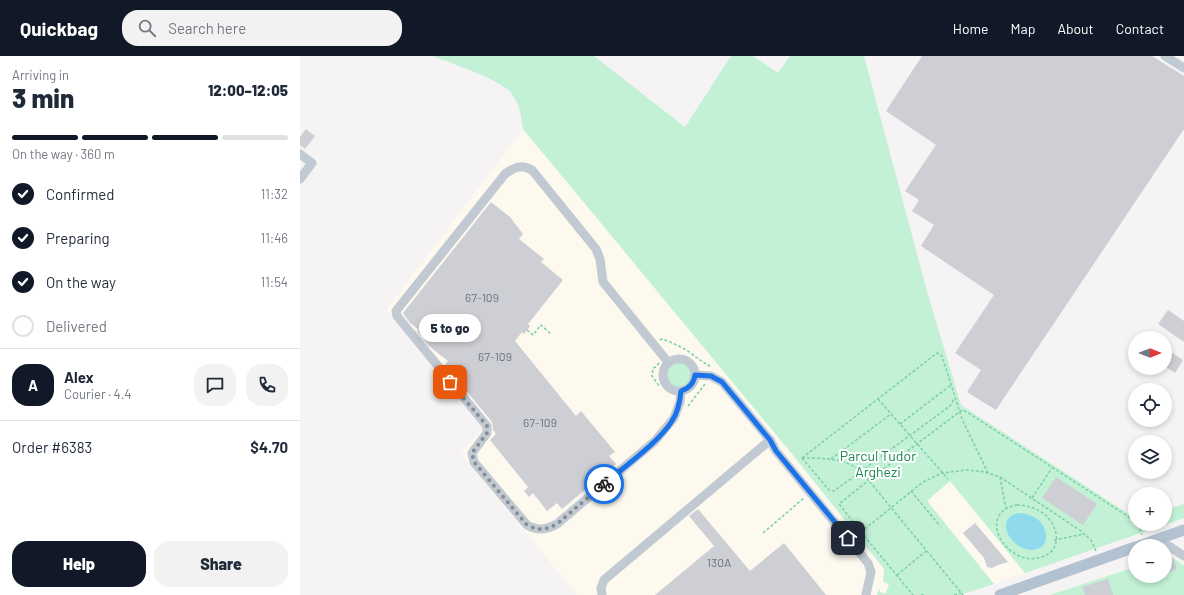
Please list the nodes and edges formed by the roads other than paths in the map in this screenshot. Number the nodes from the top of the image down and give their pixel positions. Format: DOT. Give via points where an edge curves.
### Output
graph roads {
  1 [pos="1165,56"];
  2 [pos="1184,68"];
  3 [pos="300,154"];
  4 [pos="300,179"];
  5 [pos="668,362"];
  6 [pos="695,375"];
  7 [pos="681,391"];
  8 [pos="770,440"];
  9 [pos="1184,530"];
  10 [pos="1158,539"];
  11 [pos="1172,548"];
  12 [pos="1128,549"];
  13 [pos="1184,556"];
  14 [pos="602,595"];
  15 [pos="866,595"];
  16 [pos="1000,595"];
  1 -- 2 [label="street"];
  3 -- 4 [label="street" via="312,163"];
  5 -- 6 [label="street" via="676,359 686,360 692,366"];
  5 -- 7 [label="street" via="663,370 663,381 672,390"];
  5 -- 7 [label="street" via="603,282 596,249 532,170 523,166 505,174 396,311 397,316 487,426 487,433 472,453 474,462 527,525 533,528 545,529 557,524 655,441 677,411"];
  6 -- 7 [label="street" via="693,384"];
  6 -- 8 [label="street" via="711,376 722,382"];
  8 -- 14 [label="street" via="604,580"];
  8 -- 15 [label="street" via="776,451 868,563 871,575"];
  9 -- 10 [label="main road"];
  11 -- 13 [label="street"];
  12 -- 16 [label="main road"];
}
